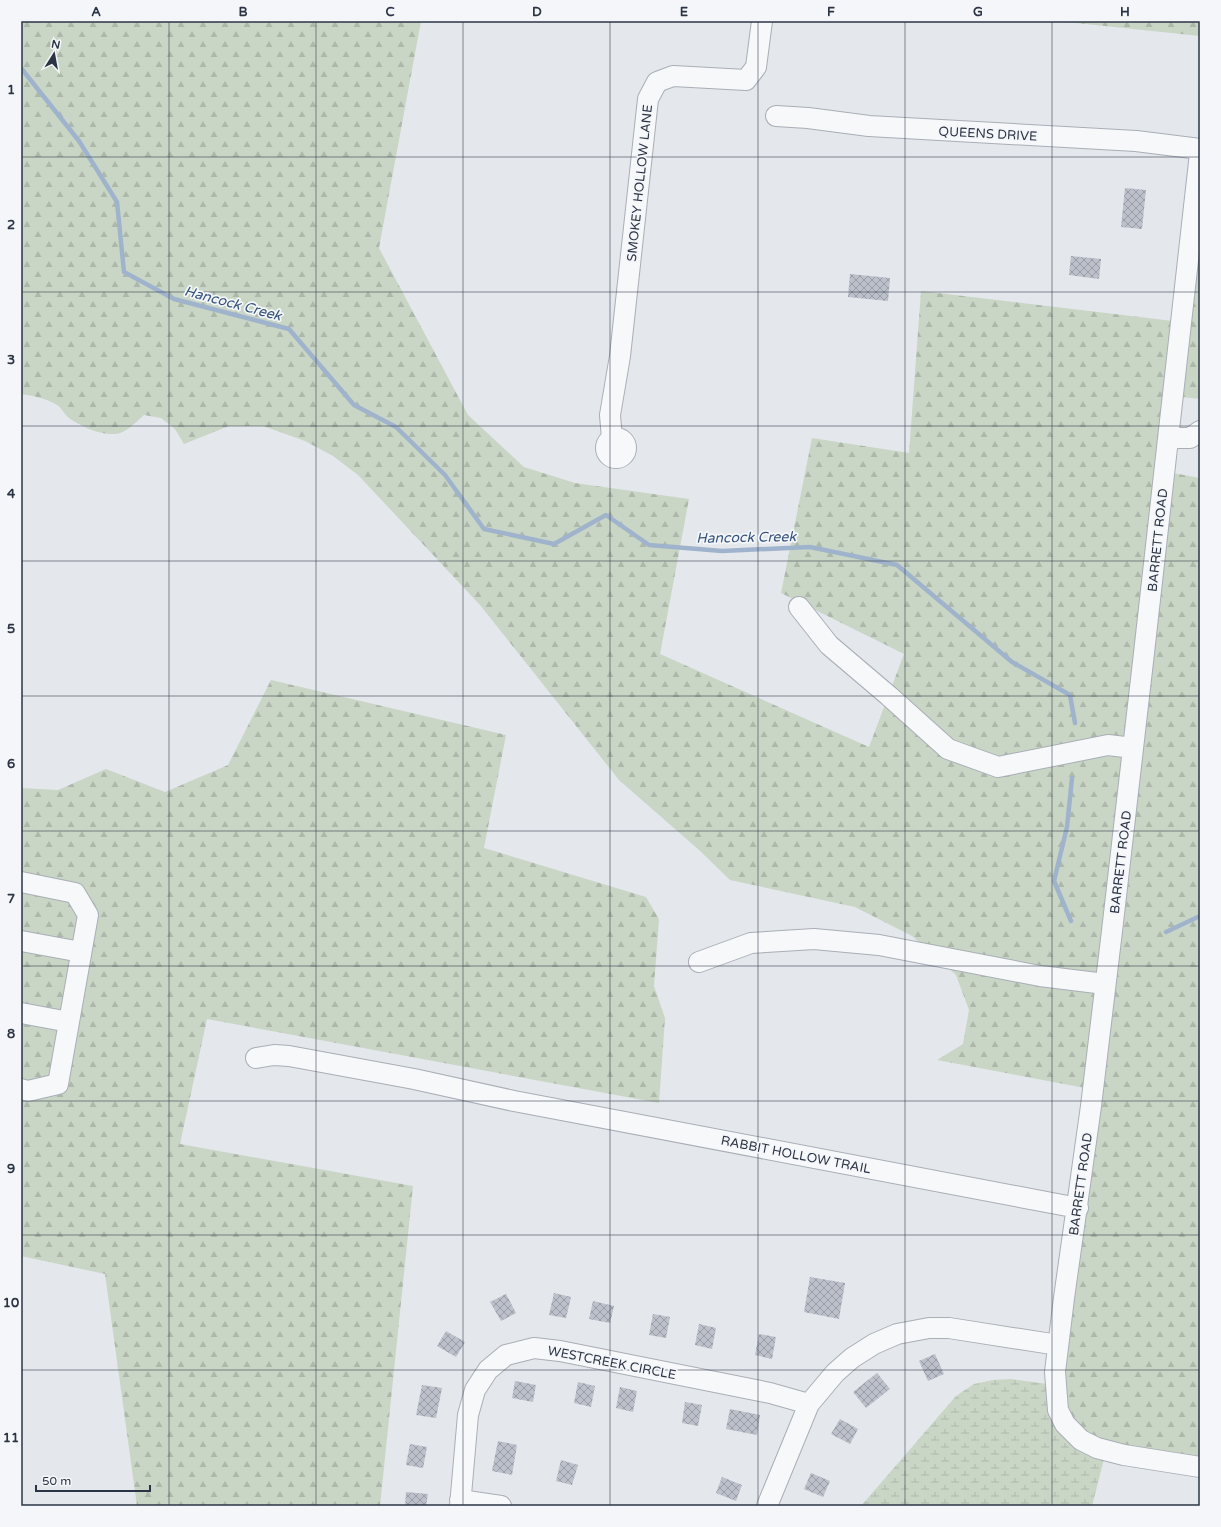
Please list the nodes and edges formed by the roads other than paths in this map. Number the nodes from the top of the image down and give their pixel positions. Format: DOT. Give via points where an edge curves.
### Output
graph roads {
  1 [pos="762,21"];
  2 [pos="776,116"];
  3 [pos="1200,149"];
  4 [pos="1200,154"];
  5 [pos="1168,438"];
  6 [pos="612,439"];
  7 [pos="1197,440"];
  8 [pos="799,607"];
  9 [pos="1133,748"];
  10 [pos="21,882"];
  11 [pos="21,941"];
  12 [pos="81,952"];
  13 [pos="699,962"];
  14 [pos="1105,984"];
  15 [pos="21,1013"];
  16 [pos="69,1022"];
  17 [pos="256,1058"];
  18 [pos="21,1089"];
  19 [pos="1078,1208"];
  20 [pos="1058,1345"];
  21 [pos="809,1404"];
  22 [pos="1200,1467"];
  23 [pos="460,1503"];
  24 [pos="501,1506"];
  25 [pos="767,1506"];
  1 -- 6 [label="street, SMOKEY HOLLOW LANE" via="756,67 746,80 673,76 657,82 648,99 620,356 610,415"];
  2 -- 3 [label="street, QUEENS DRIVE" via="869,126 1136,141"];
  4 -- 5 [label="street, BARRETT ROAD"];
  5 -- 7 [label="street"];
  5 -- 9 [label="street, BARRETT ROAD"];
  8 -- 9 [label="street" via="829,645 948,749 998,767 1108,745"];
  9 -- 14 [label="street, BARRETT ROAD"];
  10 -- 12 [label="street" via="75,893 88,915"];
  11 -- 12 [label="street"];
  12 -- 16 [label="street"];
  13 -- 14 [label="street" via="751,943 814,939 879,945 1040,976"];
  14 -- 19 [label="street, BARRETT ROAD"];
  15 -- 16 [label="street"];
  16 -- 18 [label="street" via="58,1084 28,1091"];
  17 -- 19 [label="street, RABBIT HOLLOW TRAIL" via="289,1056 414,1078 514,1101"];
  19 -- 20 [label="street, BARRETT ROAD"];
  20 -- 21 [label="street" via="949,1328 930,1328 897,1334 852,1358 834,1373"];
  20 -- 22 [label="street, BARRETT ROAD" via="1055,1372 1058,1410 1065,1424 1080,1440 1097,1448 1124,1455"];
  21 -- 23 [label="street, WESTCREEK CIRCLE" via="770,1393 560,1351 534,1348 506,1355 488,1370 475,1390 468,1415"];
  21 -- 25 [label="street"];
  23 -- 24 [label="street"];
}
